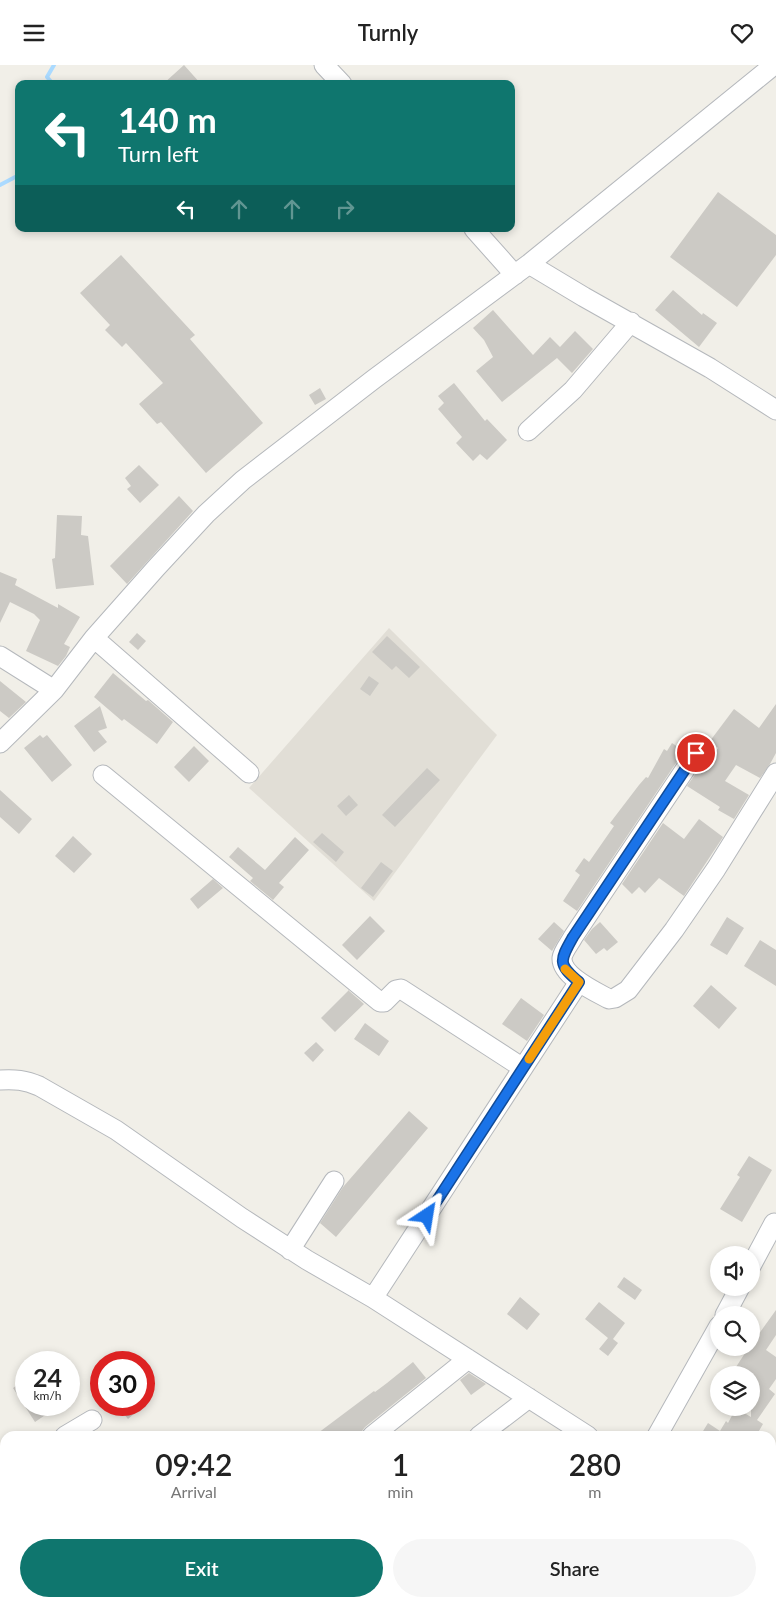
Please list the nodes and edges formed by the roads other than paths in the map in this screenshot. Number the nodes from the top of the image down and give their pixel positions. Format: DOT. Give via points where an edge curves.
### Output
graph roads {
  1 [pos="324,65"];
  2 [pos="774,65"];
  3 [pos="338,80"];
  4 [pos="478,232"];
  5 [pos="522,269"];
  6 [pos="631,322"];
  7 [pos="776,410"];
  8 [pos="528,431"];
  9 [pos="94,638"];
  10 [pos="0,656"];
  11 [pos="54,690"];
  12 [pos="0,743"];
  13 [pos="696,753"];
  14 [pos="249,773"];
  15 [pos="776,773"];
  16 [pos="103,775"];
  17 [pos="579,982"];
  18 [pos="523,1068"];
  19 [pos="0,1080"];
  20 [pos="334,1181"];
  21 [pos="774,1223"];
  22 [pos="760,1249"];
  23 [pos="290,1250"];
  24 [pos="373,1298"];
  25 [pos="710,1342"];
  26 [pos="468,1359"];
  27 [pos="529,1398"];
  28 [pos="92,1419"];
  29 [pos="73,1431"];
  30 [pos="378,1431"];
  31 [pos="486,1431"];
  32 [pos="580,1431"];
  33 [pos="660,1431"];
  1 -- 3 [label="street"];
  2 -- 5 [label="street"];
  4 -- 5 [label="street"];
  5 -- 6 [label="street"];
  5 -- 9 [label="street" via="243,480 156,568"];
  6 -- 7 [label="street"];
  6 -- 8 [label="street" via="573,390"];
  9 -- 11 [label="street"];
  9 -- 14 [label="street"];
  10 -- 11 [label="street"];
  11 -- 12 [label="street"];
  13 -- 17 [label="street" via="562,956 564,968"];
  15 -- 17 [label="street" via="716,869 628,990 609,999"];
  16 -- 18 [label="street" via="380,1002 401,989"];
  17 -- 18 [label="street"];
  18 -- 24 [label="street"];
  19 -- 23 [label="street" via="26,1081 116,1130"];
  20 -- 23 [label="street"];
  21 -- 22 [label="street"];
  23 -- 24 [label="street"];
  24 -- 26 [label="street"];
  25 -- 33 [label="street"];
  26 -- 27 [label="street"];
  26 -- 30 [label="street"];
  27 -- 31 [label="street"];
  27 -- 32 [label="street"];
  28 -- 29 [label="street"];
}
